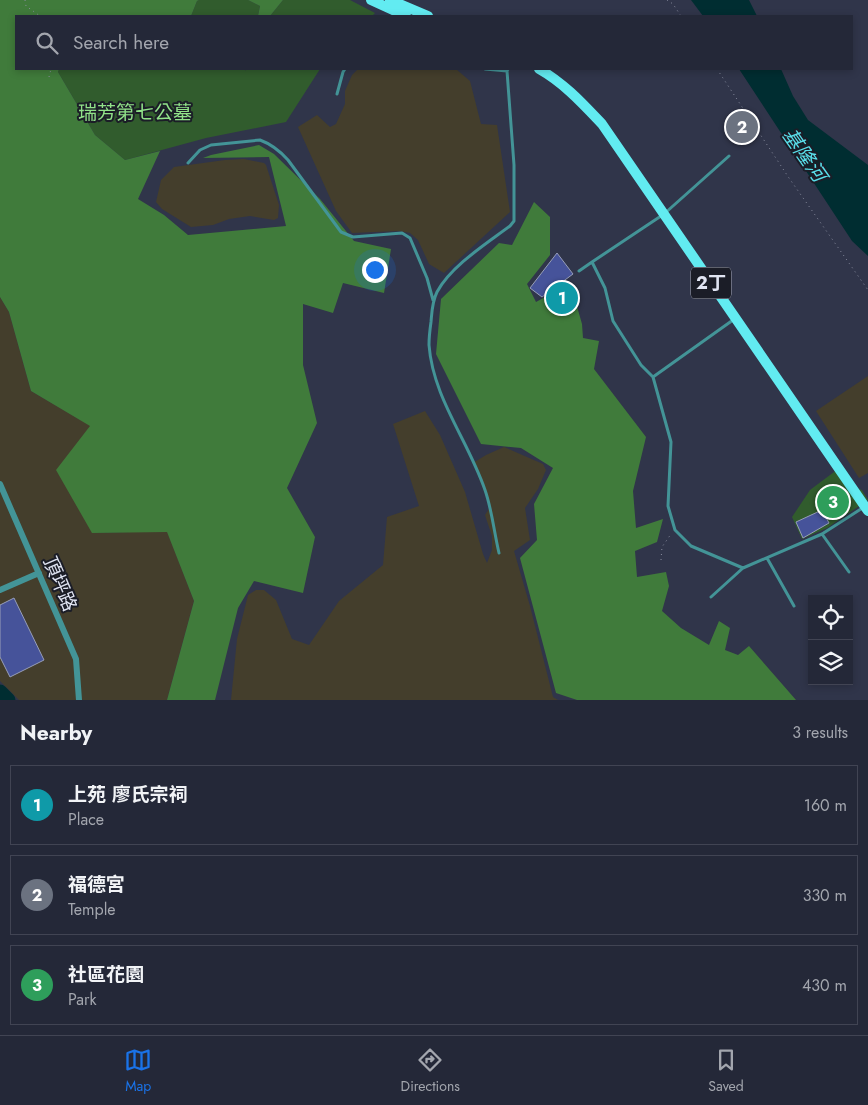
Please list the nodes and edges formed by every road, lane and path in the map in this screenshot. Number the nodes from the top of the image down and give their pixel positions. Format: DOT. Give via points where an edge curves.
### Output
graph roads {
  1 [pos="25,0"];
  2 [pos="371,0"];
  3 [pos="390,0"];
  4 [pos="667,0"];
  5 [pos="39,15"];
  6 [pos="404,15"];
  7 [pos="426,15"];
  8 [pos="680,15"];
  9 [pos="51,70"];
  10 [pos="344,70"];
  11 [pos="507,70"];
  12 [pos="541,70"];
  13 [pos="717,70"];
  14 [pos="49,77"];
  15 [pos="337,94"];
  16 [pos="730,156"];
  17 [pos="188,163"];
  18 [pos="664,214"];
  19 [pos="592,262"];
  20 [pos="579,271"];
  21 [pos="868,290"];
  22 [pos="433,301"];
  23 [pos="735,319"];
  24 [pos="654,377"];
  25 [pos="0,484"];
  26 [pos="866,509"];
  27 [pos="675,530"];
  28 [pos="822,534"];
  29 [pos="499,553"];
  30 [pos="767,558"];
  31 [pos="661,560"];
  32 [pos="743,568"];
  33 [pos="849,572"];
  34 [pos="39,573"];
  35 [pos="0,590"];
  36 [pos="711,597"];
  37 [pos="794,606"];
  38 [pos="79,700"];
  1 -- 5 [label="path" via="26,6"];
  2 -- 6 [label="main road"];
  3 -- 7 [label="main road"];
  4 -- 8 [label="path"];
  9 -- 14 [label="path"];
  10 -- 15 [label="lane"];
  11 -- 22 [label="lane" via="514,165 514,221 449,276"];
  12 -- 18 [label="main road, 2丁" via="560,82 602,124"];
  13 -- 21 [label="path"];
  16 -- 18 [label="lane"];
  17 -- 22 [label="lane" via="200,150 211,145 266,142 288,160 341,232 353,237 402,234 410,238 428,278"];
  18 -- 19 [label="lane"];
  18 -- 23 [label="main road, 2丁"];
  19 -- 20 [label="lane"];
  19 -- 24 [label="lane" via="605,288 612,321 641,365"];
  22 -- 29 [label="lane" via="429,343 440,395 485,490"];
  23 -- 24 [label="lane"];
  23 -- 26 [label="main road, 2丁"];
  24 -- 27 [label="lane" via="672,442 668,506"];
  25 -- 34 [label="street, 頂坪路"];
  26 -- 28 [label="lane"];
  27 -- 31 [label="path" via="662,547"];
  27 -- 32 [label="lane" via="691,546"];
  28 -- 30 [label="lane"];
  28 -- 33 [label="lane"];
  30 -- 32 [label="lane"];
  30 -- 37 [label="lane"];
  32 -- 36 [label="lane"];
  34 -- 35 [label="street"];
  34 -- 38 [label="street, 頂坪路" via="76,659"];
}
